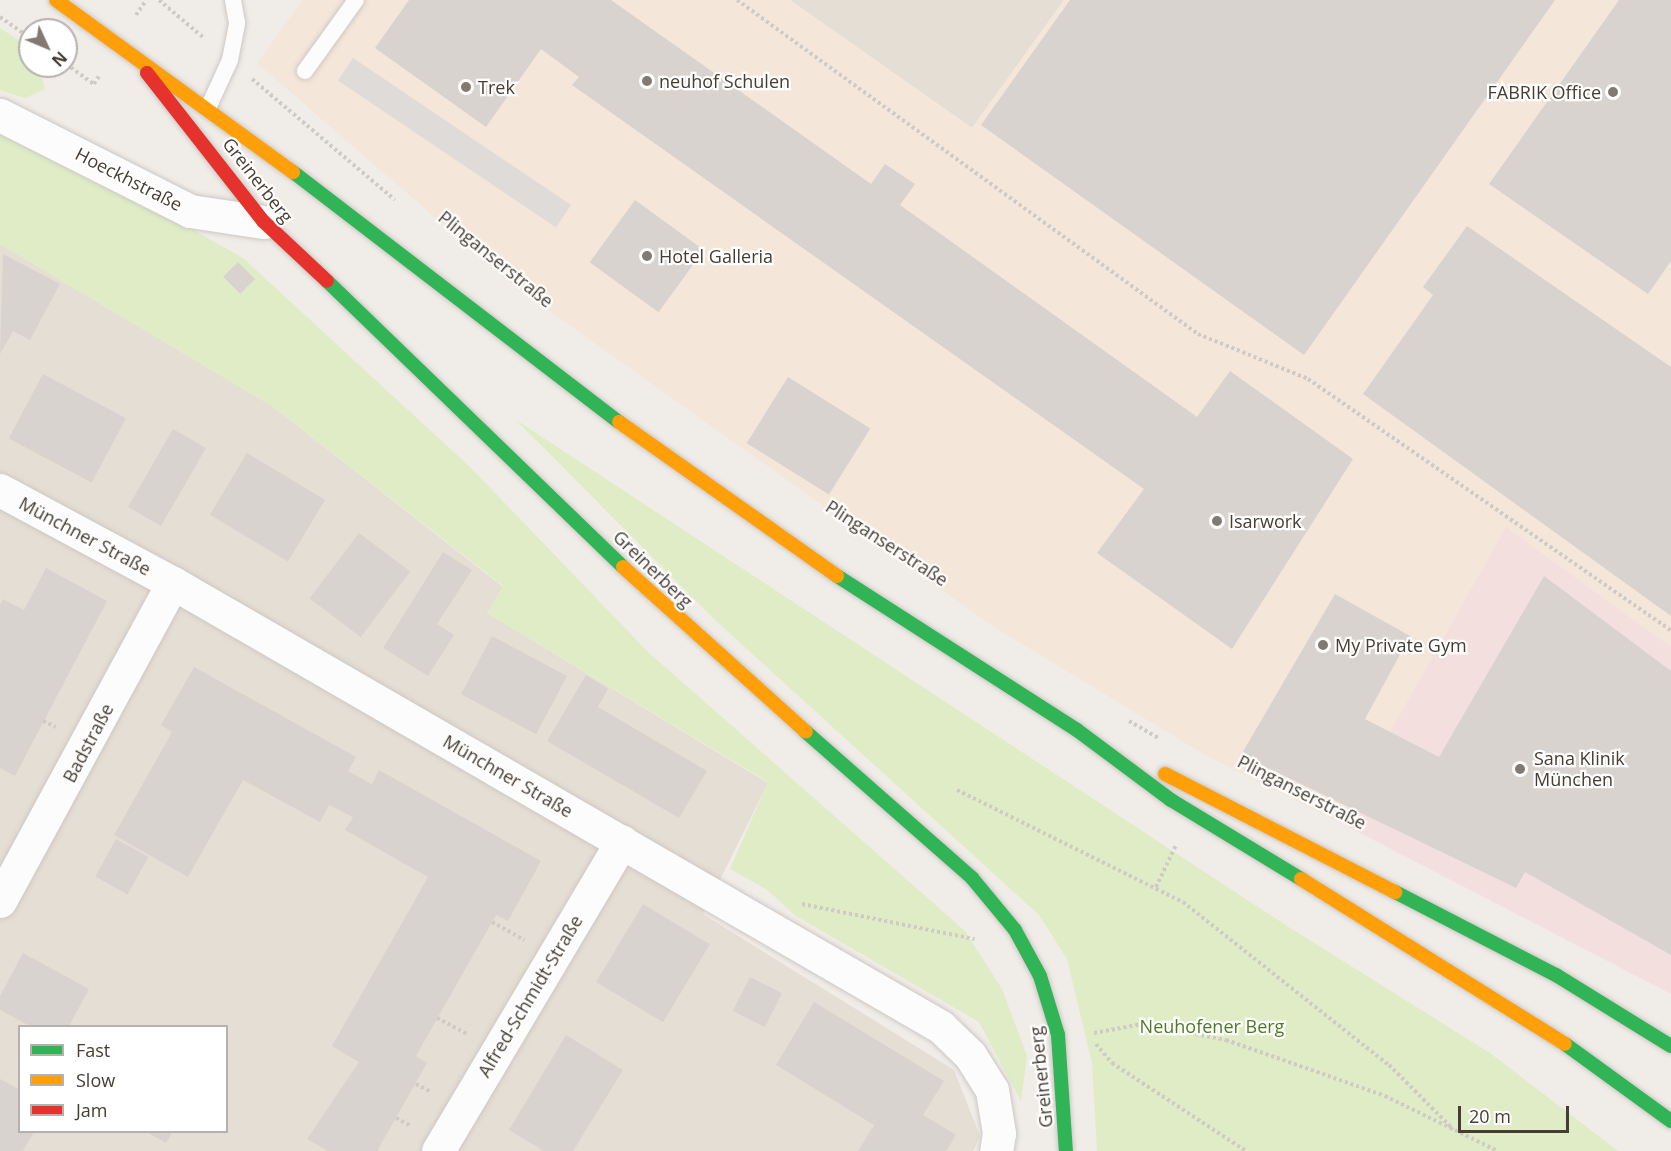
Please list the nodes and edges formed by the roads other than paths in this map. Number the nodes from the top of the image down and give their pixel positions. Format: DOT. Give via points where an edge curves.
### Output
graph roads {
  1 [pos="56,0"];
  2 [pos="232,0"];
  3 [pos="356,0"];
  4 [pos="127,48"];
  5 [pos="305,71"];
  6 [pos="208,108"];
  7 [pos="0,115"];
  8 [pos="264,222"];
  9 [pos="0,490"];
  10 [pos="172,583"];
  11 [pos="1077,730"];
  12 [pos="622,841"];
  13 [pos="0,900"];
  14 [pos="1671,1046"];
  15 [pos="1669,1115"];
  16 [pos="438,1151"];
  17 [pos="996,1151"];
  18 [pos="1066,1151"];
  1 -- 4 [label="main road"];
  2 -- 6 [label="lane" via="237,23 230,60"];
  3 -- 5 [label="lane"];
  4 -- 6 [label="main road"];
  4 -- 8 [label="main road, Greinerberg" via="225,166"];
  6 -- 11 [label="main road" via="479,318 765,530"];
  7 -- 8 [label="street, Hoeckhstraße" via="190,211"];
  8 -- 18 [label="main road, Greinerberg" via="479,422 655,599 972,878 1015,930 1040,976 1058,1035"];
  9 -- 10 [label="street, Münchner Straße"];
  10 -- 12 [label="street, Münchner Straße"];
  10 -- 13 [label="street, Badstraße"];
  11 -- 14 [label="main road" via="1556,975"];
  11 -- 15 [label="main road" via="1171,800 1536,1022"];
  12 -- 16 [label="street, Alfred-Schmidt-Straße"];
  12 -- 17 [label="street, Münchner Straße" via="940,1027 970,1055 992,1090 999,1133"];
}
